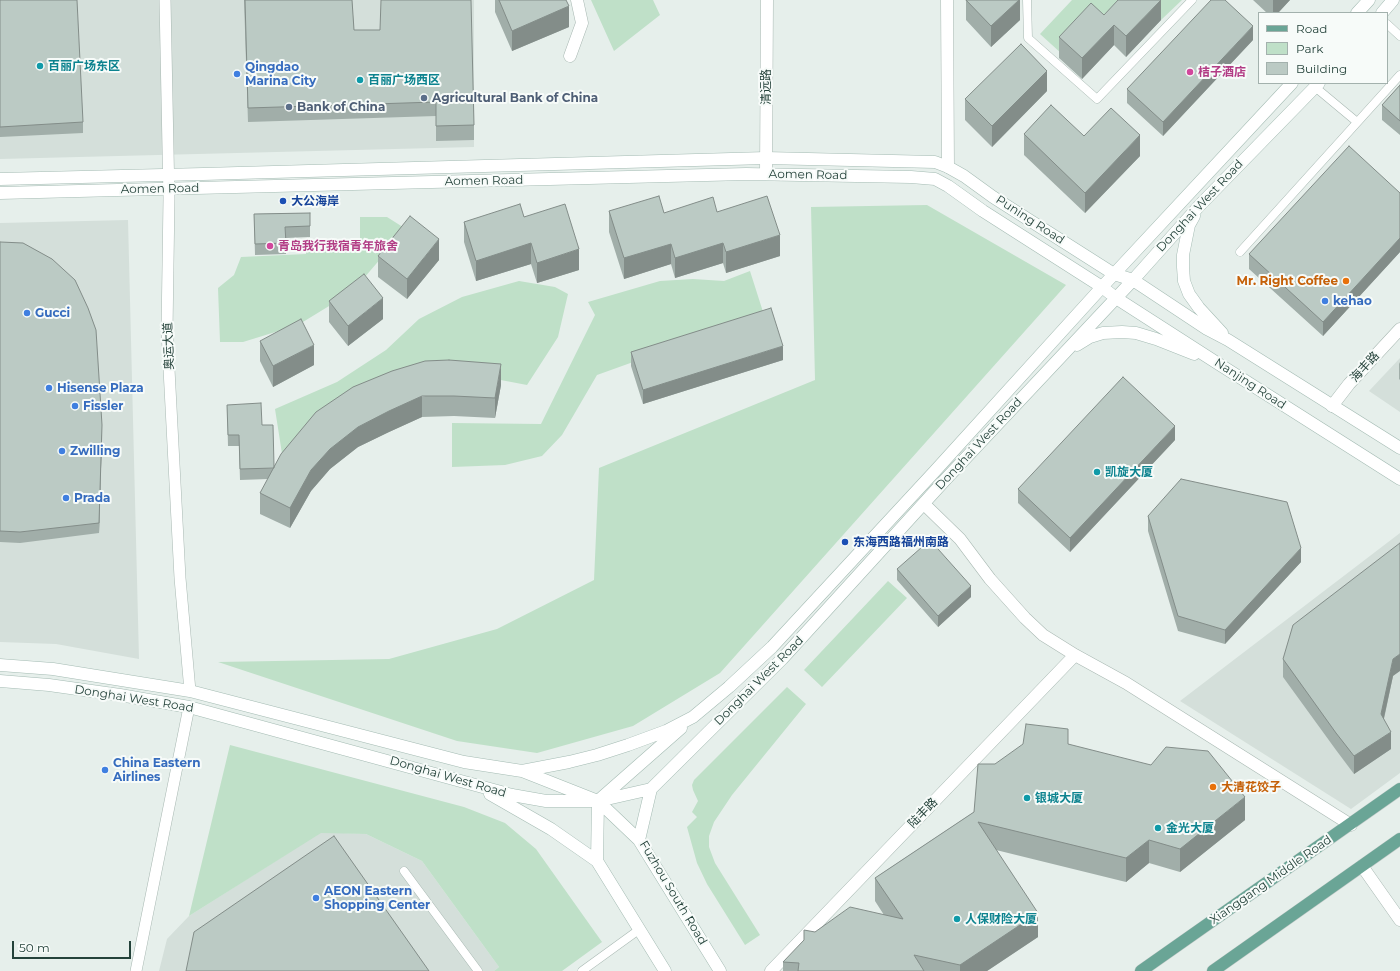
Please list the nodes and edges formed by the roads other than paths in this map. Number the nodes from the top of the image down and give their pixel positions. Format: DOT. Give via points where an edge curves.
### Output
graph roads {
  1 [pos="165,0"];
  2 [pos="577,0"];
  3 [pos="766,0"];
  4 [pos="947,0"];
  5 [pos="1027,0"];
  6 [pos="1192,0"];
  7 [pos="1369,0"];
  8 [pos="1393,0"];
  9 [pos="1358,12"];
  10 [pos="1383,12"];
  11 [pos="1388,25"];
  12 [pos="1400,36"];
  13 [pos="570,56"];
  14 [pos="1400,75"];
  15 [pos="1291,84"];
  16 [pos="1317,85"];
  17 [pos="1357,122"];
  18 [pos="766,158"];
  19 [pos="948,167"];
  20 [pos="766,174"];
  21 [pos="169,175"];
  22 [pos="0,179"];
  23 [pos="948,186"];
  24 [pos="169,189"];
  25 [pos="0,193"];
  26 [pos="1200,205"];
  27 [pos="1240,252"];
  28 [pos="1114,274"];
  29 [pos="1132,280"];
  30 [pos="1102,286"];
  31 [pos="1116,298"];
  32 [pos="1400,329"];
  33 [pos="1228,340"];
  34 [pos="1064,352"];
  35 [pos="1214,361"];
  36 [pos="1332,406"];
  37 [pos="1400,448"];
  38 [pos="1400,479"];
  39 [pos="924,504"];
  40 [pos="1075,654"];
  41 [pos="0,665"];
  42 [pos="0,681"];
  43 [pos="190,691"];
  44 [pos="189,707"];
  45 [pos="694,717"];
  46 [pos="522,771"];
  47 [pos="470,783"];
  48 [pos="651,789"];
  49 [pos="1400,789"];
  50 [pos="598,801"];
  51 [pos="1351,824"];
  52 [pos="639,840"];
  53 [pos="1400,840"];
  54 [pos="597,861"];
  55 [pos="1362,866"];
  56 [pos="404,871"];
  57 [pos="1400,920"];
  58 [pos="640,929"];
  59 [pos="136,971"];
  60 [pos="478,971"];
  61 [pos="582,971"];
  62 [pos="665,971"];
  63 [pos="720,971"];
  64 [pos="771,971"];
  65 [pos="1141,971"];
  66 [pos="1213,971"];
  1 -- 21 [label="street, 奥运大道"];
  2 -- 13 [label="main road" via="582,23"];
  3 -- 18 [label="main road, 清远路"];
  4 -- 19 [label="main road"];
  5 -- 6 [label="lane" via="1028,38 1097,98"];
  7 -- 9 [label="main road"];
  8 -- 10 [label="main road"];
  11 -- 12 [label="lane"];
  14 -- 17 [label="lane"];
  15 -- 28 [label="main road, Donghai West Road"];
  16 -- 17 [label="lane"];
  16 -- 26 [label="main road, Donghai West Road"];
  17 -- 27 [label="lane"];
  18 -- 19 [label="main road, Aomen Road" via="935,162"];
  18 -- 20 [label="main road, 清远路"];
  18 -- 21 [label="main road, Aomen Road"];
  19 -- 23 [label="main road"];
  19 -- 28 [label="main road, Puning Road"];
  20 -- 23 [label="main road, Aomen Road" via="911,177 935,179"];
  20 -- 24 [label="main road, Aomen Road"];
  21 -- 22 [label="main road, Aomen Road"];
  21 -- 24 [label="street, 奥运大道"];
  23 -- 30 [label="main road, Puning Road"];
  24 -- 25 [label="main road, Aomen Road"];
  24 -- 43 [label="street, 奥运大道" via="168,331 180,578"];
  26 -- 29 [label="main road, Donghai West Road"];
  26 -- 33 [label="main road" via="1189,225 1185,240 1184,282 1199,308"];
  28 -- 29 [label="main road"];
  28 -- 30 [label="main road, Donghai West Road"];
  29 -- 31 [label="main road, Donghai West Road"];
  29 -- 33 [label="main road"];
  30 -- 31 [label="main road, Nanjing Road"];
  30 -- 45 [label="main road, Donghai West Road" via="772,647"];
  31 -- 34 [label="main road, Donghai West Road"];
  31 -- 35 [label="main road, Nanjing Road"];
  32 -- 36 [label="main road, 海丰路"];
  33 -- 36 [label="main road"];
  34 -- 35 [label="main road" via="1090,337 1122,332 1156,339"];
  34 -- 39 [label="main road, Donghai West Road"];
  35 -- 38 [label="main road, Nanjing Road"];
  36 -- 37 [label="main road"];
  39 -- 40 [label="main road" via="960,540 1025,618 1043,635"];
  39 -- 48 [label="main road, Donghai West Road" via="782,659"];
  40 -- 51 [label="main road" via="1126,683"];
  40 -- 64 [label="main road, 陆丰路"];
  41 -- 43 [label="main road, Donghai West Road" via="53,669"];
  42 -- 44 [label="main road, Donghai West Road" via="49,685"];
  43 -- 46 [label="main road, Donghai West Road" via="464,762"];
  44 -- 47 [label="main road, Donghai West Road"];
  44 -- 59 [label="street"];
  45 -- 46 [label="main road, Donghai West Road" via="610,751"];
  45 -- 50 [label="main road"];
  46 -- 50 [label="main road"];
  47 -- 50 [label="main road, Donghai West Road" via="546,801"];
  47 -- 54 [label="main road" via="531,817"];
  48 -- 50 [label="main road, Donghai West Road"];
  48 -- 52 [label="main road, Fuzhou South Road"];
  49 -- 51 [label="main road, Xianggang Middle Road"];
  50 -- 52 [label="main road"];
  50 -- 54 [label="main road"];
  51 -- 65 [label="main road, Xianggang Middle Road"];
  52 -- 63 [label="main road, Fuzhou South Road"];
  53 -- 55 [label="main road"];
  54 -- 58 [label="main road"];
  55 -- 57 [label="main road"];
  55 -- 66 [label="main road"];
  56 -- 60 [label="lane"];
  58 -- 61 [label="lane"];
  58 -- 62 [label="main road"];
}
